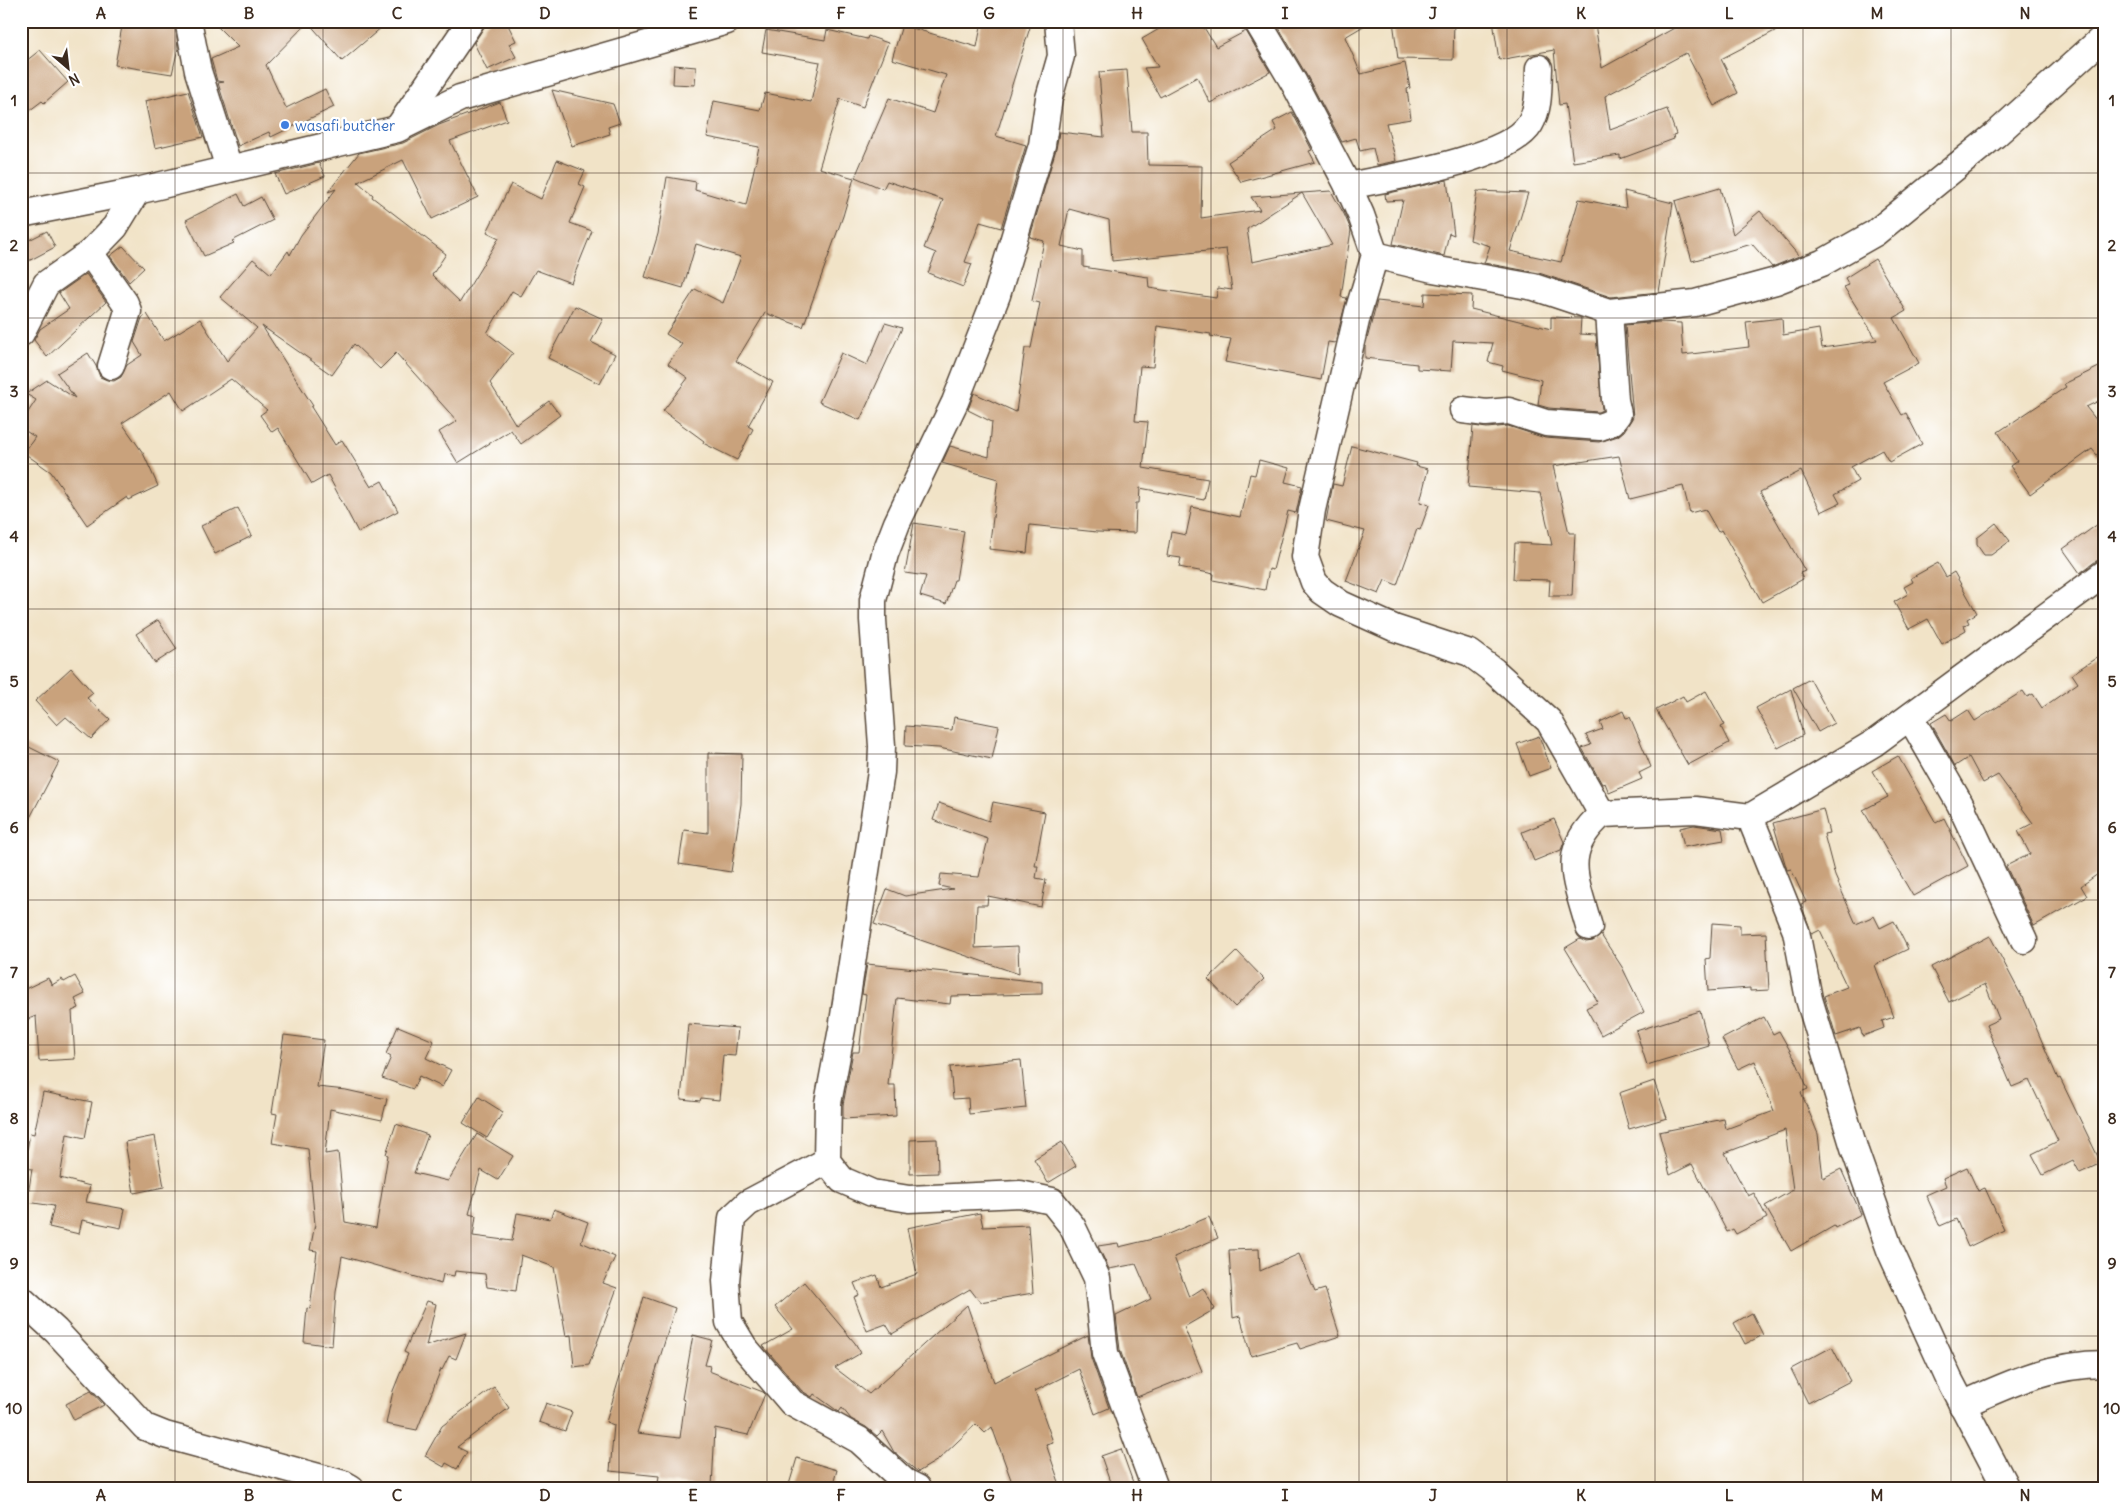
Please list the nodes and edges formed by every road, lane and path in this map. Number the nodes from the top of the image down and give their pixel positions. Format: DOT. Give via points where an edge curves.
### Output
graph roads {
  1 [pos="471,21"];
  2 [pos="727,21"];
  3 [pos="1058,21"];
  4 [pos="1257,21"];
  5 [pos="189,25"];
  6 [pos="2105,36"];
  7 [pos="1539,68"];
  8 [pos="397,129"];
  9 [pos="229,168"];
  10 [pos="1348,186"];
  11 [pos="137,191"];
  12 [pos="21,214"];
  13 [pos="90,254"];
  14 [pos="1375,255"];
  15 [pos="1609,312"];
  16 [pos="21,333"];
  17 [pos="111,366"];
  18 [pos="1463,410"];
  19 [pos="2105,574"];
  20 [pos="1910,717"];
  21 [pos="1602,814"];
  22 [pos="1750,818"];
  23 [pos="1589,927"];
  24 [pos="2024,940"];
  25 [pos="827,1161"];
  26 [pos="21,1299"];
  27 [pos="2105,1364"];
  28 [pos="1962,1405"];
  29 [pos="350,1488"];
  30 [pos="917,1488"];
  31 [pos="1155,1488"];
  32 [pos="2006,1488"];
  1 -- 8 [label="street"];
  2 -- 8 [label="street" via="460,98"];
  3 -- 25 [label="street" via="1060,56 1048,98 1042,145 997,295 955,402 897,522 874,592 881,772 828,1103"];
  4 -- 10 [label="street"];
  5 -- 9 [label="street" via="198,71"];
  6 -- 15 [label="street" via="1995,134 1875,233 1822,264 1776,281 1695,303"];
  7 -- 10 [label="street" via="1537,104 1530,125 1520,136 1453,165"];
  8 -- 9 [label="street"];
  9 -- 11 [label="street"];
  10 -- 14 [label="street"];
  11 -- 12 [label="street"];
  11 -- 13 [label="street" via="115,227"];
  13 -- 16 [label="street" via="46,284"];
  13 -- 17 [label="street" via="128,311"];
  14 -- 15 [label="street" via="1534,287"];
  14 -- 21 [label="street" via="1358,312 1312,510 1305,557 1314,582 1340,604 1394,628 1470,653 1494,670 1549,721"];
  15 -- 18 [label="street" via="1618,414 1612,422 1600,427 1546,422 1509,411"];
  19 -- 20 [label="street"];
  20 -- 22 [label="street" via="1874,743"];
  20 -- 24 [label="street" via="1960,804"];
  21 -- 22 [label="street" via="1695,810"];
  21 -- 23 [label="street" via="1587,826 1577,844 1573,868"];
  22 -- 28 [label="street" via="1796,931 1809,999 1855,1151 1890,1250"];
  25 -- 30 [label="street" via="748,1203 732,1218 726,1281 729,1322 744,1347 792,1403 859,1440 905,1482"];
  25 -- 31 [label="street" via="842,1180 872,1193 909,1199 1020,1194 1052,1201 1072,1226 1097,1278 1105,1353"];
  26 -- 29 [label="street" via="145,1427"];
  27 -- 28 [label="street" via="2057,1368"];
  28 -- 32 [label="street"];
}
